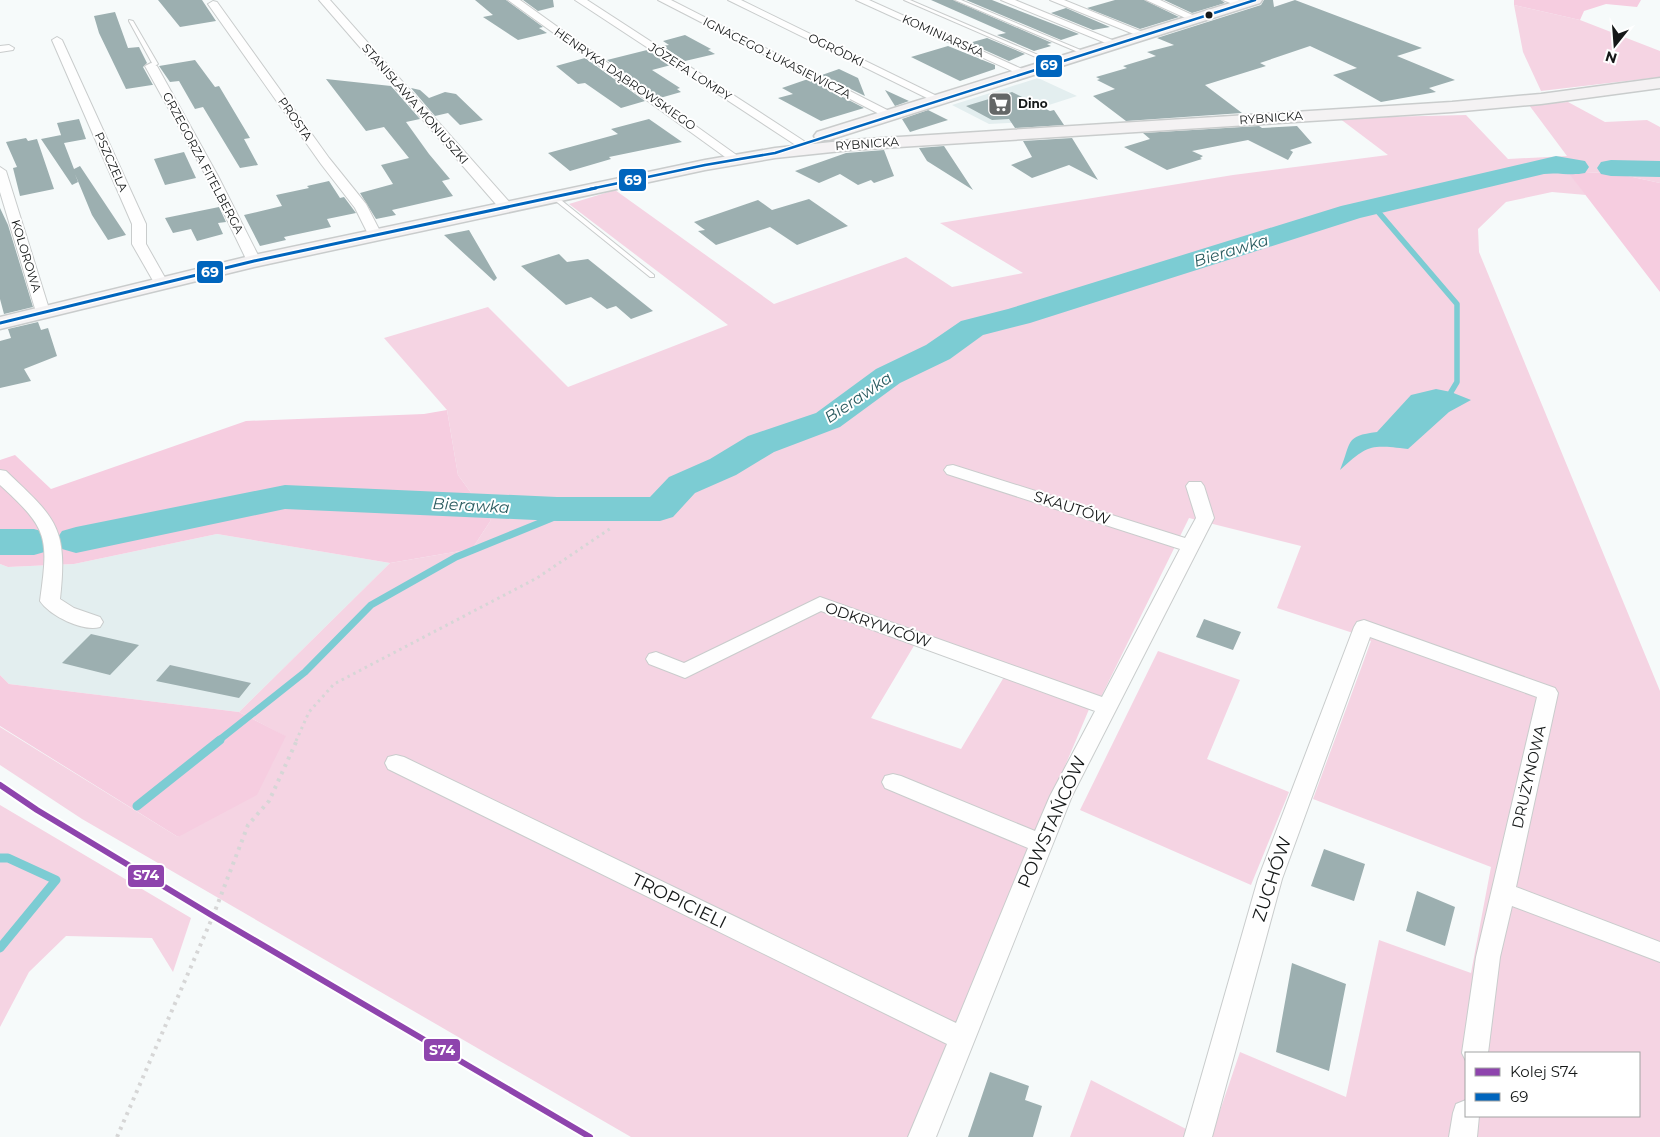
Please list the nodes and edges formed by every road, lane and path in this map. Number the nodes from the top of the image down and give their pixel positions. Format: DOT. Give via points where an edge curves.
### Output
graph roads {
  1 [pos="324,0"];
  2 [pos="513,0"];
  3 [pos="580,0"];
  4 [pos="663,0"];
  5 [pos="733,0"];
  6 [pos="861,0"];
  7 [pos="906,0"];
  8 [pos="956,0"];
  9 [pos="1006,0"];
  10 [pos="1055,0"];
  11 [pos="1151,0"];
  12 [pos="1242,2"];
  13 [pos="213,4"];
  14 [pos="1196,19"];
  15 [pos="131,21"];
  16 [pos="1145,35"];
  17 [pos="57,40"];
  18 [pos="1117,44"];
  19 [pos="1087,54"];
  20 [pos="1056,64"];
  21 [pos="151,66"];
  22 [pos="1025,73"];
  23 [pos="1660,83"];
  24 [pos="939,100"];
  25 [pos="890,115"];
  26 [pos="862,124"];
  27 [pos="880,142"];
  28 [pos="801,143"];
  29 [pos="775,152"];
  30 [pos="736,159"];
  31 [pos="0,171"];
  32 [pos="554,197"];
  33 [pos="506,207"];
  34 [pos="375,235"];
  35 [pos="254,261"];
  36 [pos="652,276"];
  37 [pos="161,283"];
  38 [pos="43,312"];
  39 [pos="0,324"];
  40 [pos="953,470"];
  41 [pos="0,475"];
  42 [pos="1194,486"];
  43 [pos="1205,518"];
  44 [pos="611,528"];
  45 [pos="1190,546"];
  46 [pos="93,622"];
  47 [pos="1364,627"];
  48 [pos="656,659"];
  49 [pos="1106,707"];
  50 [pos="396,762"];
  51 [pos="893,782"];
  52 [pos="1041,843"];
  53 [pos="1503,892"];
  54 [pos="1659,952"];
  55 [pos="962,1039"];
  56 [pos="1474,1052"];
  57 [pos="1466,1117"];
  58 [pos="117,1137"];
  59 [pos="922,1137"];
  60 [pos="1198,1137"];
  61 [pos="1463,1137"];
  1 -- 33 [label="street, STANISŁAWA MONIUSZKI"];
  2 -- 30 [label="street, HENRYKA DĄBROWSKIEGO"];
  3 -- 28 [label="street, JÓZEFA LOMPY"];
  4 -- 25 [label="street, IGNACEGO ŁUKASIEWICZA"];
  5 -- 24 [label="street, OGRÓDKI"];
  6 -- 22 [label="street, KOMINIARSKA"];
  7 -- 20 [label="lane"];
  8 -- 19 [label="lane"];
  9 -- 18 [label="street"];
  10 -- 16 [label="street"];
  11 -- 14 [label="street"];
  12 -- 14 [label="main road"];
  13 -- 34 [label="street, PROSTA" via="361,207"];
  14 -- 16 [label="main road"];
  15 -- 21 [label="lane" via="155,64"];
  16 -- 18 [label="main road"];
  17 -- 37 [label="street, PSZCZELA" via="139,224 140,244"];
  18 -- 19 [label="main road"];
  19 -- 20 [label="main road"];
  20 -- 22 [label="main road"];
  21 -- 35 [label="street, GRZEGORZA FITELBERGA" via="212,176"];
  22 -- 24 [label="main road"];
  23 -- 27 [label="main road, RYBNICKA" via="1452,108"];
  24 -- 25 [label="main road"];
  25 -- 26 [label="main road"];
  26 -- 27 [label="main road"];
  26 -- 28 [label="main road"];
  27 -- 29 [label="main road, RYBNICKA"];
  28 -- 29 [label="main road"];
  29 -- 30 [label="main road, RYBNICKA"];
  30 -- 32 [label="main road, RYBNICKA"];
  31 -- 38 [label="street, KOLOROWA"];
  32 -- 33 [label="main road, RYBNICKA"];
  32 -- 36 [label="lane"];
  33 -- 34 [label="main road, RYBNICKA"];
  34 -- 35 [label="main road, RYBNICKA"];
  35 -- 37 [label="main road, RYBNICKA"];
  37 -- 38 [label="main road, RYBNICKA"];
  38 -- 39 [label="main road, RYBNICKA"];
  40 -- 45 [label="street, SKAUTÓW"];
  41 -- 46 [label="street" via="44,518 52,536 54,558 50,601 67,613"];
  42 -- 43 [label="street"];
  43 -- 45 [label="street, POWSTAŃCÓW"];
  44 -- 58 [label="path" via="537,578 334,684 309,712 269,801 248,825 213,916"];
  45 -- 49 [label="street, POWSTAŃCÓW"];
  47 -- 53 [label="street, DRUŻYNOWA" via="1548,693"];
  47 -- 60 [label="street, ZUCHÓW" via="1270,879"];
  48 -- 49 [label="street, ODKRYWCÓW" via="685,671 820,604"];
  49 -- 52 [label="street, POWSTAŃCÓW" via="1060,796"];
  50 -- 55 [label="street, TROPICIELI"];
  51 -- 52 [label="street"];
  52 -- 55 [label="street, POWSTAŃCÓW"];
  53 -- 54 [label="street"];
  53 -- 56 [label="street, DRUŻYNOWA" via="1488,957"];
  55 -- 59 [label="street, POWSTAŃCÓW"];
  57 -- 61 [label="street"];
}
